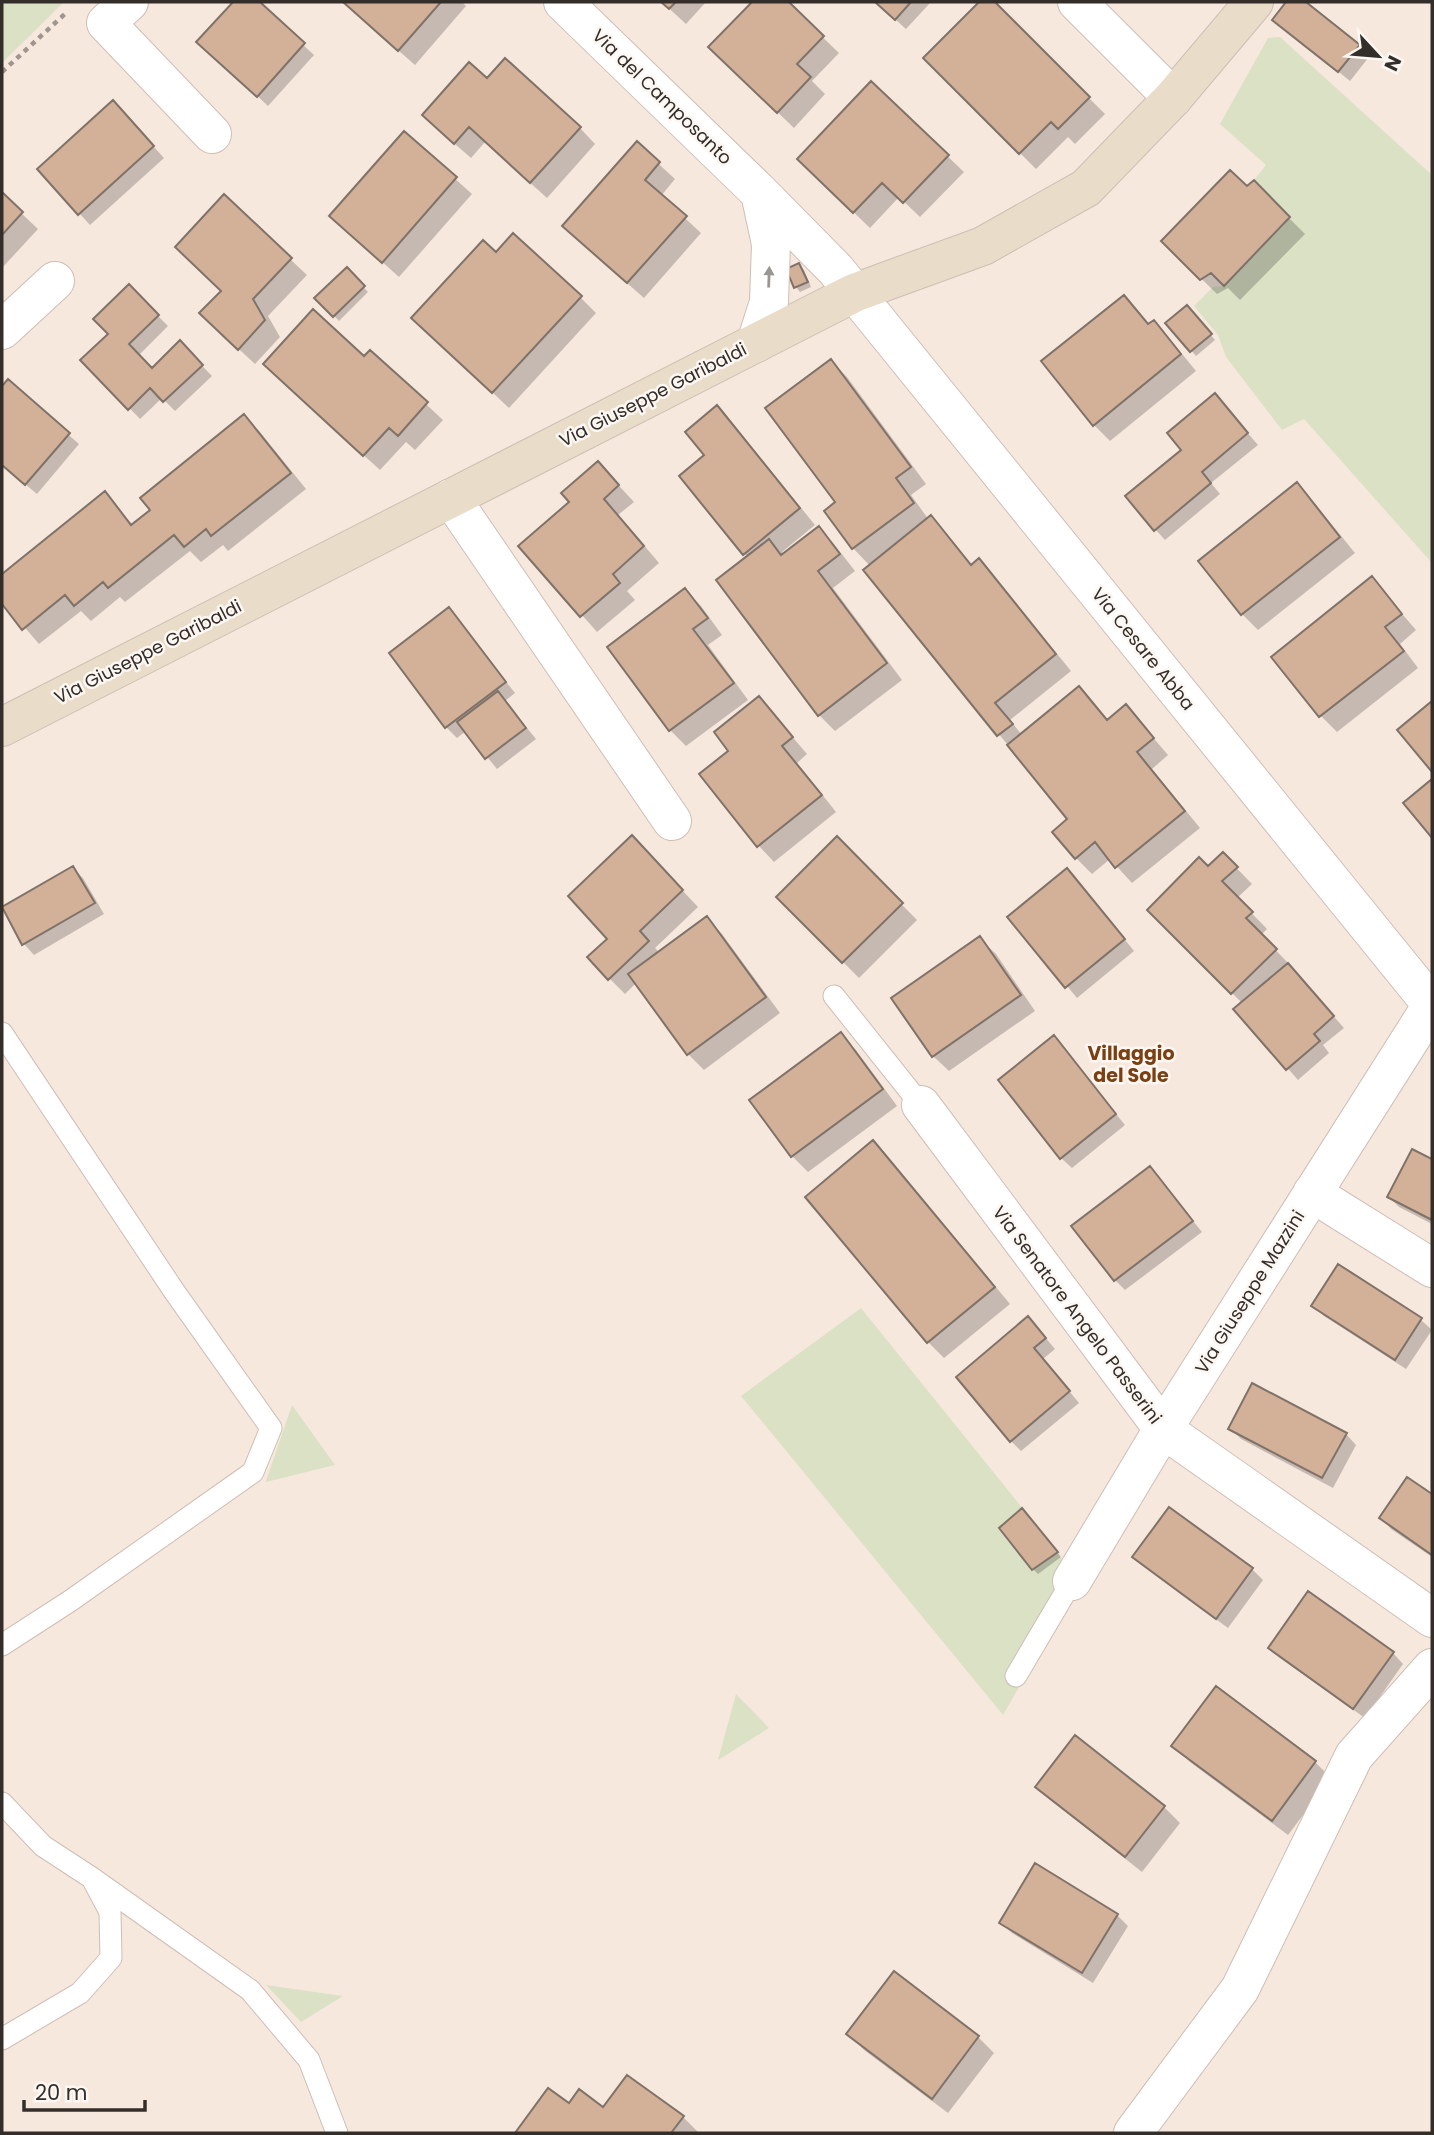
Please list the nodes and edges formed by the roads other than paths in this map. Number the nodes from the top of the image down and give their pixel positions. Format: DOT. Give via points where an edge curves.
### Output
graph roads {
  1 [pos="129,2"];
  2 [pos="563,2"];
  3 [pos="1077,2"];
  4 [pos="1254,2"];
  5 [pos="1173,98"];
  6 [pos="212,134"];
  7 [pos="760,193"];
  8 [pos="55,281"];
  9 [pos="854,293"];
  10 [pos="2,330"];
  11 [pos="755,343"];
  12 [pos="451,498"];
  13 [pos="2,727"];
  14 [pos="673,821"];
  15 [pos="834,996"];
  16 [pos="1432,1005"];
  17 [pos="2,1034"];
  18 [pos="921,1105"];
  19 [pos="1312,1193"];
  20 [pos="1432,1268"];
  21 [pos="1163,1429"];
  22 [pos="1072,1581"];
  23 [pos="1432,1618"];
  24 [pos="2,1645"];
  25 [pos="1432,1668"];
  26 [pos="1016,1676"];
  27 [pos="2,1803"];
  28 [pos="92,1878"];
  29 [pos="2,2039"];
  30 [pos="337,2133"];
  31 [pos="1133,2133"];
  1 -- 6 [label="street" via="106,23"];
  2 -- 7 [label="street, Via del Camposanto"];
  3 -- 5 [label="street"];
  4 -- 5 [label="street, Via Giuseppe Garibaldi"];
  5 -- 9 [label="street, Via Giuseppe Garibaldi" via="1086,188 983,246"];
  7 -- 9 [label="street, Via del Camposanto"];
  11 -- 7 [label="street, one-way" via="769,302 771,244"];
  8 -- 10 [label="street"];
  9 -- 11 [label="street, Via Giuseppe Garibaldi"];
  9 -- 16 [label="street, Via Cesare Abba"];
  11 -- 12 [label="street, Via Giuseppe Garibaldi"];
  12 -- 13 [label="street, Via Giuseppe Garibaldi"];
  12 -- 14 [label="street"];
  15 -- 18 [label="lane"];
  16 -- 19 [label="street, Via Giuseppe Mazzini"];
  17 -- 24 [label="lane" via="271,1428 253,1472"];
  18 -- 21 [label="street, Via Senatore Angelo Passerini"];
  19 -- 20 [label="street"];
  19 -- 21 [label="street, Via Giuseppe Mazzini"];
  21 -- 22 [label="street, Via Giuseppe Mazzini"];
  21 -- 23 [label="street, Via Senatore Angelo Passerini"];
  22 -- 26 [label="lane"];
  25 -- 31 [label="street" via="1354,1756 1240,1989"];
  27 -- 28 [label="lane" via="43,1846"];
  28 -- 29 [label="lane" via="110,1912 111,1958 80,1993"];
  28 -- 30 [label="lane" via="250,1990 309,2060"];
}
